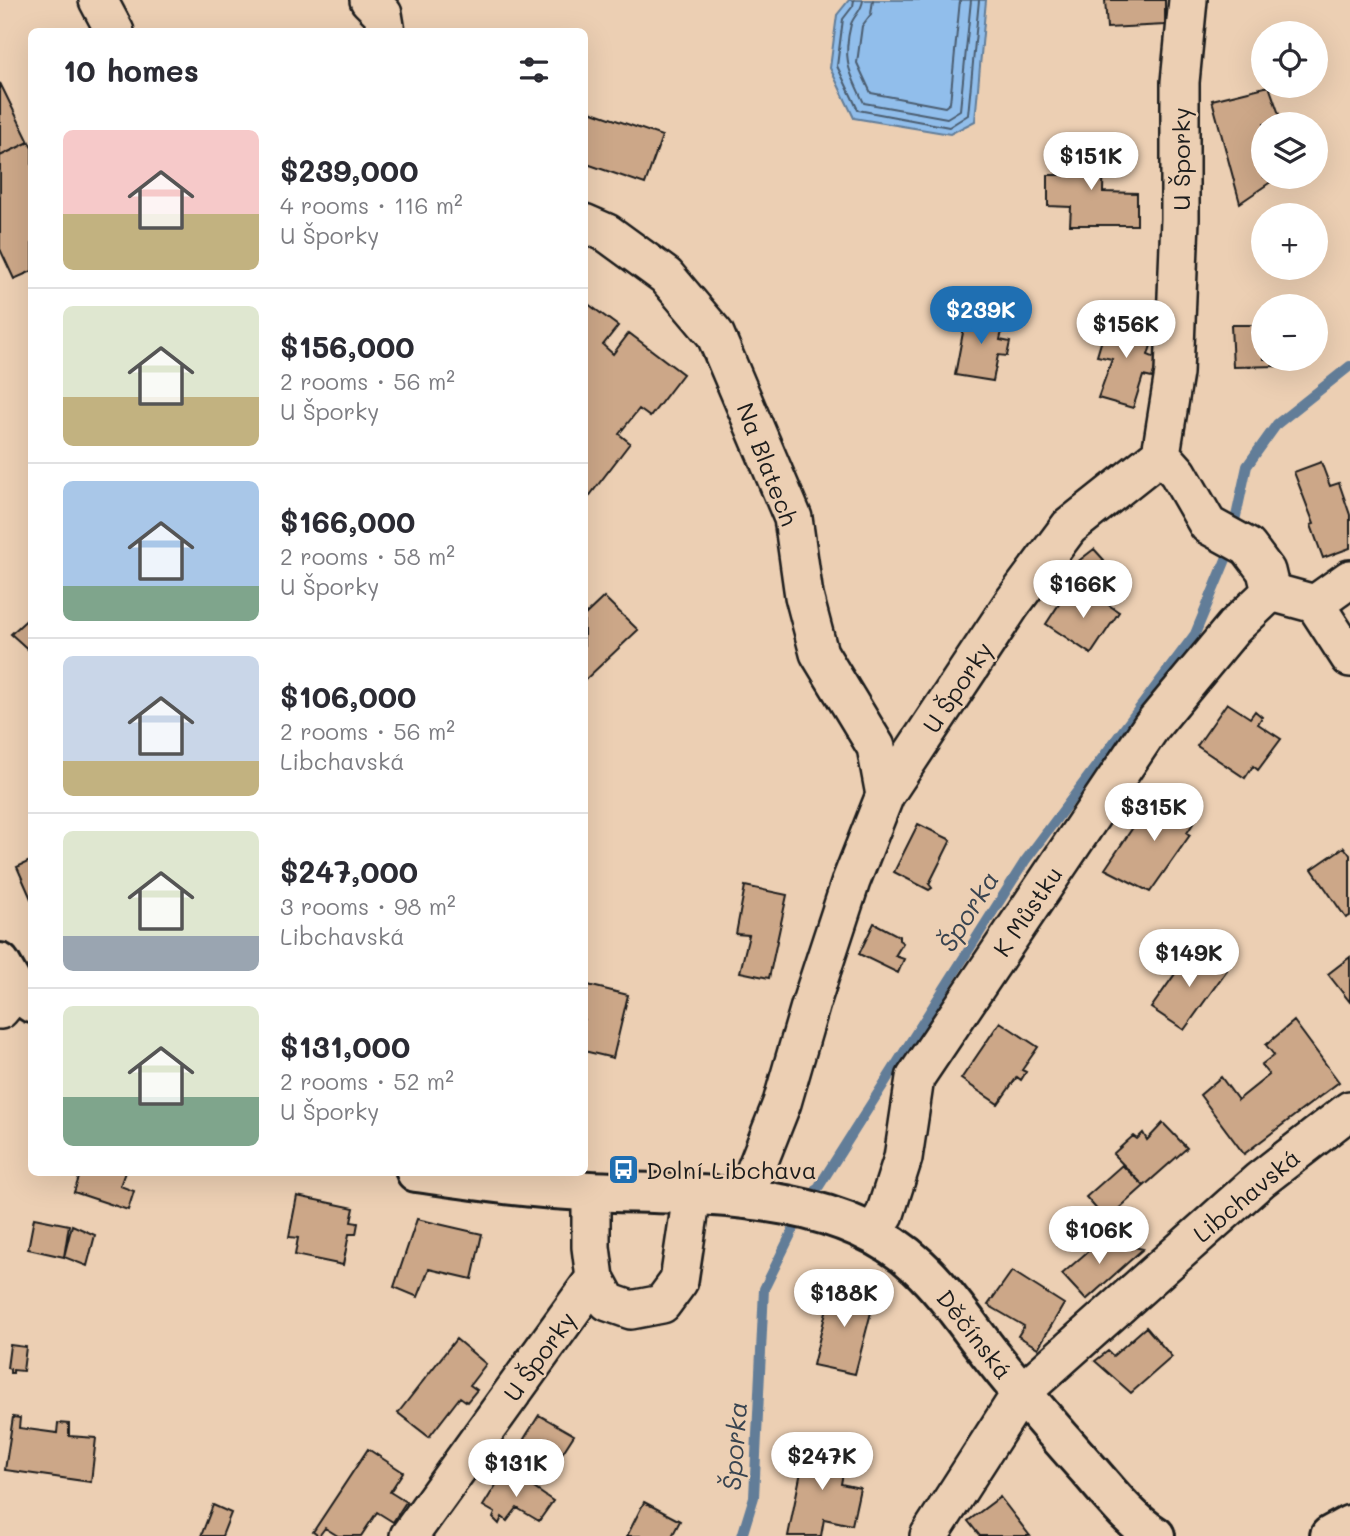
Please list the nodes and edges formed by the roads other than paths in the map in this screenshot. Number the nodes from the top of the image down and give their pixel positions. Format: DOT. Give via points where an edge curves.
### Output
graph roads {
  1 [pos="97,0"];
  2 [pos="369,0"];
  3 [pos="1188,0"];
  4 [pos="113,28"];
  5 [pos="385,28"];
  6 [pos="588,225"];
  7 [pos="1161,454"];
  8 [pos="1350,579"];
  9 [pos="1271,592"];
  10 [pos="1315,604"];
  11 [pos="1350,658"];
  12 [pos="885,795"];
  13 [pos="1350,1110"];
  14 [pos="445,1176"];
  15 [pos="591,1191"];
  16 [pos="692,1195"];
  17 [pos="757,1201"];
  18 [pos="873,1234"];
  19 [pos="595,1279"];
  20 [pos="1021,1393"];
  21 [pos="1350,1525"];
  22 [pos="409,1536"];
  23 [pos="929,1536"];
  24 [pos="1156,1536"];
  25 [pos="1329,1536"];
  1 -- 4 [label="street"];
  2 -- 5 [label="street" via="383,14"];
  3 -- 7 [label="street, U Šporky" via="1180,82 1181,219 1174,373"];
  6 -- 12 [label="street, Na Blatech" via="607,233 666,276 715,334 793,518 804,596 819,653 876,747"];
  7 -- 9 [label="street" via="1178,473 1208,525 1248,547 1266,571"];
  7 -- 12 [label="street, U Šporky" via="1069,527 1011,605"];
  8 -- 10 [label="street"];
  9 -- 10 [label="street"];
  9 -- 18 [label="street, K Můstku" via="1234,627 1151,727 915,1078 903,1158 885,1214"];
  10 -- 11 [label="street"];
  12 -- 17 [label="street, U Šporky" via="811,1003"];
  13 -- 20 [label="street, Libchavská" via="1260,1180"];
  14 -- 15 [label="main road, Děčínská"];
  15 -- 16 [label="main road, Děčínská"];
  15 -- 19 [label="street"];
  16 -- 17 [label="main road, Děčínská"];
  16 -- 19 [label="street" via="679,1280 662,1304 631,1310 608,1302"];
  17 -- 18 [label="main road, Děčínská" via="835,1218"];
  18 -- 20 [label="main road, Děčínská" via="918,1265"];
  19 -- 22 [label="street, U Šporky"];
  20 -- 23 [label="street, Libchavská"];
  20 -- 24 [label="main road, Děčínská" via="1117,1502"];
  21 -- 25 [label="main road"];
}
